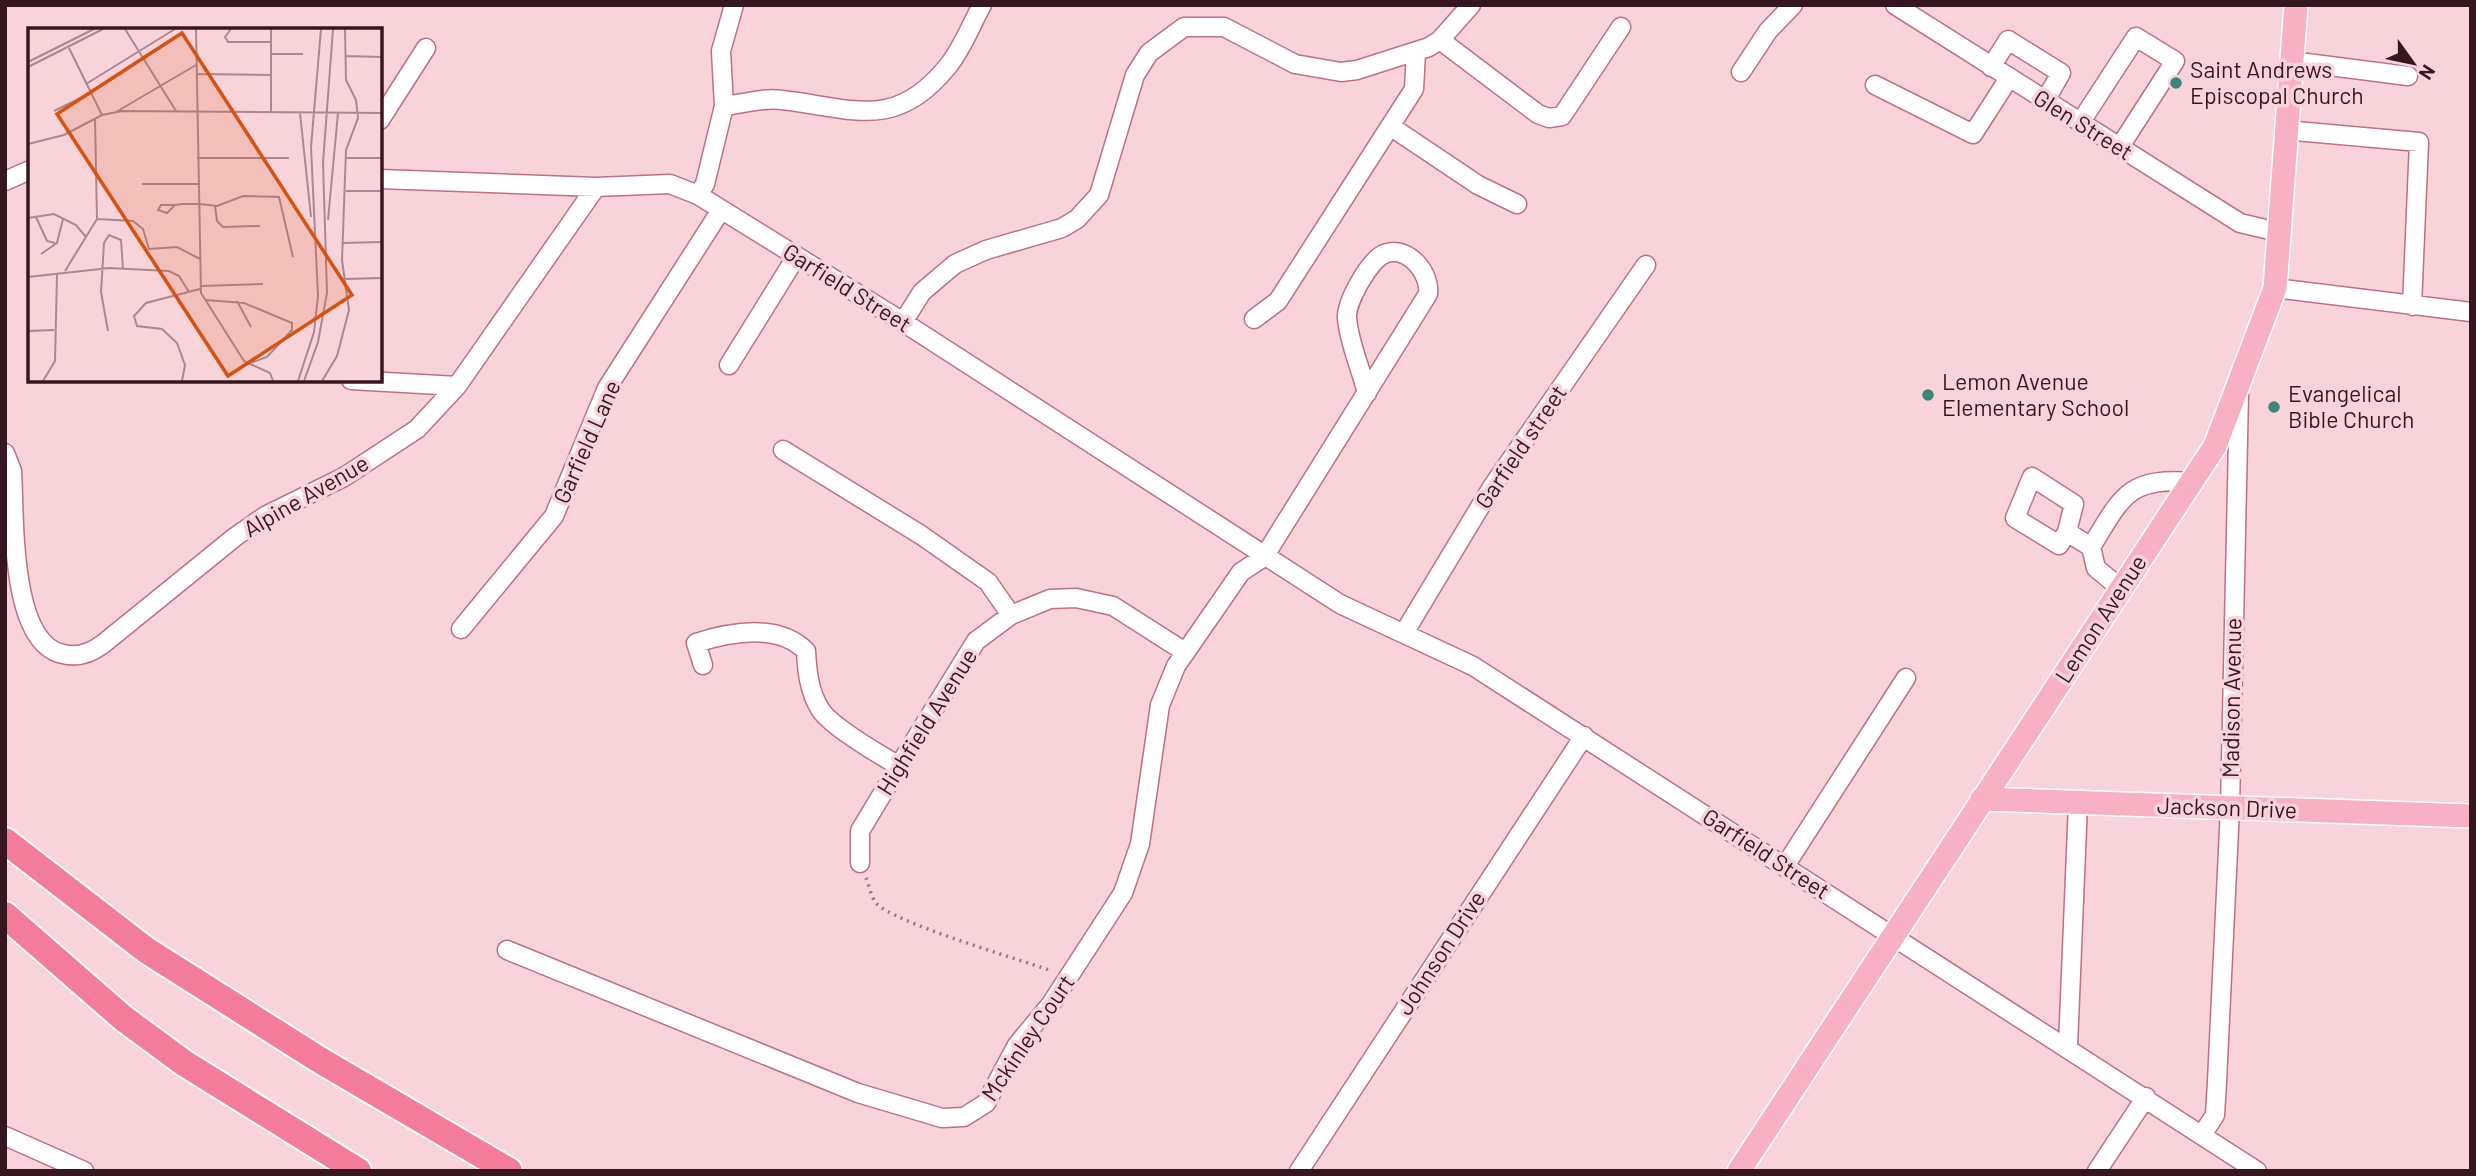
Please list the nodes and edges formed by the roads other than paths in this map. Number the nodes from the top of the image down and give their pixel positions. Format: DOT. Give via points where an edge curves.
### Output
graph roads {
  1 [pos="734,5"];
  2 [pos="982,5"];
  3 [pos="1471,5"];
  4 [pos="1793,5"];
  5 [pos="1895,5"];
  6 [pos="2296,5"];
  7 [pos="1622,26"];
  8 [pos="1440,40"];
  9 [pos="426,48"];
  10 [pos="1416,52"];
  11 [pos="2291,61"];
  12 [pos="1991,67"];
  13 [pos="1741,72"];
  14 [pos="2408,76"];
  15 [pos="2009,78"];
  16 [pos="1875,85"];
  17 [pos="2045,101"];
  18 [pos="724,107"];
  19 [pos="382,117"];
  20 [pos="2080,123"];
  21 [pos="1390,126"];
  22 [pos="2285,130"];
  23 [pos="2119,148"];
  24 [pos="28,171"];
  25 [pos="382,179"];
  26 [pos="5,181"];
  27 [pos="596,187"];
  28 [pos="698,195"];
  29 [pos="1517,204"];
  30 [pos="720,210"];
  31 [pos="2277,232"];
  32 [pos="796,257"];
  33 [pos="1646,265"];
  34 [pos="2275,288"];
  35 [pos="2412,306"];
  36 [pos="2470,306"];
  37 [pos="1254,319"];
  38 [pos="903,322"];
  39 [pos="729,365"];
  40 [pos="382,382"];
  41 [pos="2239,383"];
  42 [pos="457,386"];
  43 [pos="1367,393"];
  44 [pos="783,450"];
  45 [pos="5,453"];
  46 [pos="2192,482"];
  47 [pos="2067,532"];
  48 [pos="2091,547"];
  49 [pos="1264,556"];
  50 [pos="2120,588"];
  51 [pos="1011,615"];
  52 [pos="461,629"];
  53 [pos="1404,633"];
  54 [pos="1185,652"];
  55 [pos="703,665"];
  56 [pos="1906,678"];
  57 [pos="1584,736"];
  58 [pos="899,766"];
  59 [pos="1982,799"];
  60 [pos="2078,803"];
  61 [pos="2230,808"];
  62 [pos="2471,816"];
  63 [pos="5,841"];
  64 [pos="860,863"];
  65 [pos="1785,866"];
  66 [pos="5,915"];
  67 [pos="1893,936"];
  68 [pos="507,950"];
  69 [pos="2068,1046"];
  70 [pos="2146,1097"];
  71 [pos="2202,1135"];
  72 [pos="5,1136"];
  73 [pos="84,1171"];
  74 [pos="358,1171"];
  75 [pos="509,1171"];
  76 [pos="1299,1171"];
  77 [pos="1739,1171"];
  78 [pos="2097,1171"];
  79 [pos="2257,1171"];
  1 -- 18 [label="street" via="721,51"];
  2 -- 18 [label="street" via="950,64 923,92 877,112 779,99"];
  3 -- 8 [label="street"];
  4 -- 13 [label="street" via="1768,31"];
  5 -- 12 [label="street, Glen Street"];
  6 -- 11 [label="main road, Lemon Avenue"];
  7 -- 8 [label="street" via="1562,116 1549,118"];
  8 -- 10 [label="street"];
  9 -- 19 [label="street"];
  10 -- 21 [label="street" via="1414,89"];
  10 -- 38 [label="street" via="1341,72 1295,64 1224,27 1184,27 1149,53 1135,75 1099,195 1077,219 955,264 922,292"];
  11 -- 14 [label="street"];
  11 -- 22 [label="main road, Lemon Avenue"];
  12 -- 15 [label="street, Glen Street"];
  12 -- 17 [label="street" via="2008,40 2061,73"];
  15 -- 16 [label="street" via="1973,134"];
  15 -- 17 [label="street, Glen Street"];
  17 -- 20 [label="street, Glen Street"];
  18 -- 28 [label="street" via="705,184"];
  20 -- 23 [label="street, Glen Street"];
  20 -- 23 [label="street" via="2136,37 2175,61"];
  21 -- 29 [label="street" via="1478,186"];
  21 -- 37 [label="street" via="1278,301"];
  22 -- 31 [label="main road, Lemon Avenue"];
  22 -- 35 [label="street" via="2419,142"];
  23 -- 31 [label="street, Glen Street" via="2240,223"];
  24 -- 26 [label="street"];
  25 -- 27 [label="street, Garfield Street"];
  27 -- 28 [label="street, Garfield Street" via="670,184"];
  27 -- 42 [label="street, Alpine Avenue"];
  28 -- 30 [label="street, Garfield Street"];
  30 -- 32 [label="street, Garfield Street"];
  30 -- 52 [label="street, Garfield Lane" via="607,388 554,516"];
  31 -- 34 [label="main road, Lemon Avenue"];
  32 -- 38 [label="street, Garfield Street"];
  32 -- 39 [label="street"];
  33 -- 53 [label="street, Garfield street" via="1492,487"];
  34 -- 35 [label="street"];
  34 -- 41 [label="main road, Lemon Avenue"];
  35 -- 36 [label="street"];
  38 -- 49 [label="street, Garfield Street"];
  40 -- 42 [label="street"];
  41 -- 46 [label="main road, Lemon Avenue" via="2215,446"];
  41 -- 61 [label="street, Madison Avenue"];
  42 -- 45 [label="street, Alpine Avenue" via="417,429 344,477 255,523 95,650 76,656 47,648 31,627 21,592 12,471"];
  43 -- 43 [label="street" via="1428,295 1430,281 1402,254 1387,253 1376,260 1348,303 1347,319"];
  43 -- 49 [label="street"];
  44 -- 51 [label="street" via="988,582"];
  46 -- 48 [label="street" via="2166,480 2127,492"];
  46 -- 50 [label="main road, Lemon Avenue"];
  47 -- 48 [label="street"];
  48 -- 50 [label="street" via="2096,568"];
  49 -- 53 [label="street, Garfield Street" via="1340,604"];
  49 -- 54 [label="street" via="1241,572"];
  50 -- 59 [label="main road, Lemon Avenue"];
  51 -- 54 [label="street, Highfield Avenue" via="1050,599 1076,597 1113,606"];
  51 -- 58 [label="street, Highfield Avenue" via="976,641"];
  53 -- 57 [label="street, Garfield Street" via="1474,666"];
  54 -- 68 [label="street, Mckinley Court" via="1160,705 1140,844 1122,893 1051,1004 1017,1045 986,1102 972,1114 942,1118 858,1093"];
  55 -- 58 [label="street" via="696,643 726,634 780,635 797,642 806,651 807,674 821,712"];
  56 -- 65 [label="street"];
  57 -- 65 [label="street, Garfield Street"];
  57 -- 76 [label="street, Johnson Drive"];
  58 -- 64 [label="street, Highfield Avenue" via="860,831"];
  59 -- 60 [label="main road, Jackson Drive"];
  59 -- 67 [label="main road, Lemon Avenue"];
  60 -- 61 [label="main road, Jackson Drive"];
  60 -- 69 [label="street"];
  61 -- 62 [label="main road, Jackson Drive"];
  61 -- 71 [label="street, Madison Avenue" via="2215,1115"];
  63 -- 75 [label="highway" via="146,950 318,1059"];
  65 -- 67 [label="street, Garfield Street"];
  66 -- 74 [label="highway" via="123,1018 184,1063"];
  67 -- 69 [label="street, Garfield Street"];
  67 -- 77 [label="main road, Lemon Avenue"];
  69 -- 70 [label="street, Garfield Street"];
  70 -- 71 [label="street, Garfield Street"];
  70 -- 78 [label="street"];
  71 -- 79 [label="street, Garfield Street"];
  72 -- 73 [label="street"];
}
